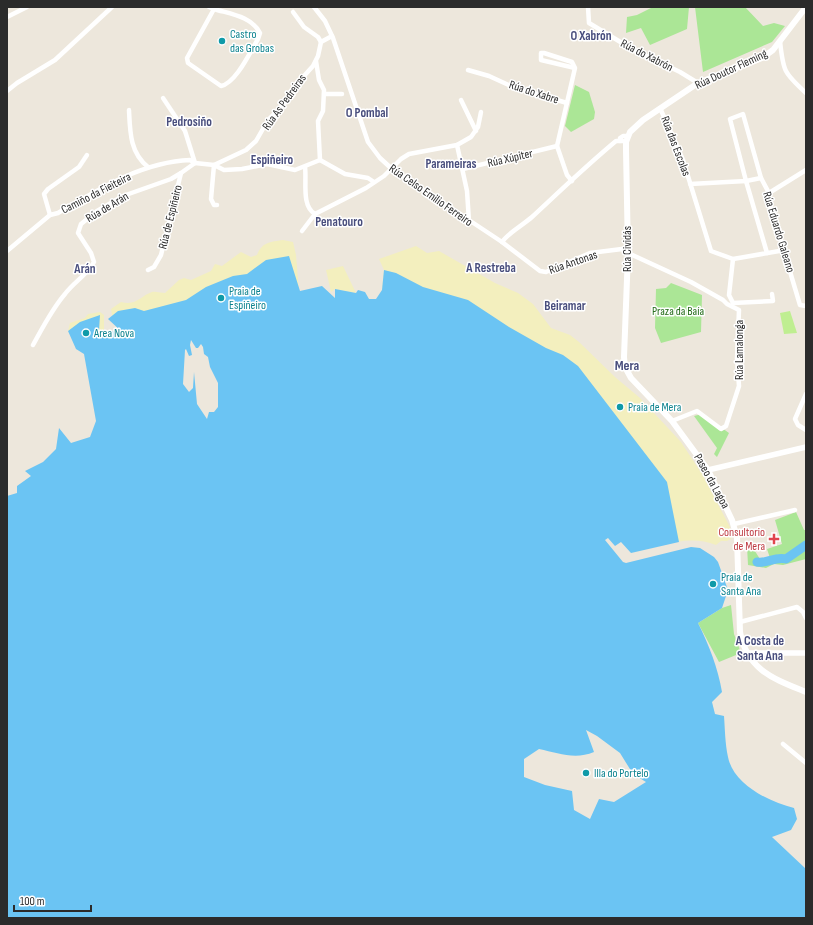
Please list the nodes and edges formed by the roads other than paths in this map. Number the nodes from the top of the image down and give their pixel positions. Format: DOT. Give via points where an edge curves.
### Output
graph roads {
  1 [pos="27,7"];
  2 [pos="112,7"];
  3 [pos="314,7"];
  4 [pos="588,7"];
  5 [pos="806,7"];
  6 [pos="211,8"];
  7 [pos="293,12"];
  8 [pos="7,17"];
  9 [pos="332,36"];
  10 [pos="321,42"];
  11 [pos="780,42"];
  12 [pos="316,61"];
  13 [pos="575,68"];
  14 [pos="468,70"];
  15 [pos="698,83"];
  16 [pos="7,91"];
  17 [pos="806,93"];
  18 [pos="324,94"];
  19 [pos="342,94"];
  20 [pos="163,98"];
  21 [pos="461,100"];
  22 [pos="567,103"];
  23 [pos="660,108"];
  24 [pos="129,110"];
  25 [pos="481,112"];
  26 [pos="476,131"];
  27 [pos="625,140"];
  28 [pos="457,145"];
  29 [pos="557,146"];
  30 [pos="87,155"];
  31 [pos="320,160"];
  32 [pos="195,163"];
  33 [pos="214,165"];
  34 [pos="148,167"];
  35 [pos="305,167"];
  36 [pos="392,169"];
  37 [pos="463,169"];
  38 [pos="806,170"];
  39 [pos="181,173"];
  40 [pos="761,178"];
  41 [pos="572,181"];
  42 [pos="746,181"];
  43 [pos="374,182"];
  44 [pos="690,184"];
  45 [pos="769,193"];
  46 [pos="217,205"];
  47 [pos="315,214"];
  48 [pos="50,215"];
  49 [pos="470,221"];
  50 [pos="302,231"];
  51 [pos="502,242"];
  52 [pos="785,250"];
  53 [pos="7,251"];
  54 [pos="628,253"];
  55 [pos="767,253"];
  56 [pos="733,259"];
  57 [pos="148,270"];
  58 [pos="540,271"];
  59 [pos="772,294"];
  60 [pos="806,306"];
  61 [pos="33,345"];
  62 [pos="624,357"];
  63 [pos="806,394"];
  64 [pos="672,421"];
  65 [pos="806,430"];
  66 [pos="806,448"];
  67 [pos="708,470"];
  68 [pos="795,510"];
  69 [pos="734,524"];
  70 [pos="806,618"];
  71 [pos="740,622"];
  72 [pos="747,652"];
  73 [pos="806,653"];
  74 [pos="806,692"];
  75 [pos="783,744"];
  76 [pos="806,763"];
  1 -- 8 [label="street"];
  2 -- 16 [label="street" via="55,60 17,82"];
  3 -- 9 [label="street, Rúa Celso Emilio Ferreiro" via="325,20"];
  4 -- 15 [label="street, Rúa do Xabrón" via="589,23 632,49"];
  5 -- 11 [label="main road, Rúa Doutor Fleming"];
  6 -- 6 [label="street" via="187,58 188,63 221,86 228,85 260,33 256,25 248,20"];
  7 -- 10 [label="street" via="304,27"];
  9 -- 10 [label="street"];
  9 -- 36 [label="street, Rúa Celso Emilio Ferreiro" via="368,142"];
  10 -- 12 [label="street, Rúa As Pedreiras"];
  11 -- 15 [label="main road, Rúa Doutor Fleming" via="762,58"];
  11 -- 17 [label="street" via="784,69"];
  12 -- 18 [label="street"];
  12 -- 33 [label="street, Rúa As Pedreiras" via="295,86 291,97 268,120 256,141 246,150"];
  13 -- 13 [label="street" via="572,62 541,54 541,60"];
  13 -- 22 [label="street"];
  14 -- 22 [label="street, Rúa do Xabre"];
  15 -- 23 [label="main road, Rúa Doutor Fleming"];
  18 -- 19 [label="street"];
  18 -- 31 [label="street" via="323,111 318,121"];
  20 -- 32 [label="street" via="185,131"];
  21 -- 26 [label="street"];
  22 -- 29 [label="street, Rúa do Xabre"];
  23 -- 27 [label="main road, Rúa Doutor Fleming" via="635,126"];
  23 -- 44 [label="street, Rúa das Escolas" via="683,160"];
  24 -- 34 [label="street" via="132,144 142,163"];
  25 -- 26 [label="street"];
  26 -- 28 [label="street" via="472,137"];
  27 -- 41 [label="street, Rúa Doutor Fleming" via="616,140"];
  27 -- 54 [label="main road, Rúa Cividás"];
  28 -- 36 [label="street" via="410,154"];
  28 -- 37 [label="street"];
  29 -- 37 [label="street, Rúa Xúpiter"];
  29 -- 41 [label="street" via="567,175"];
  30 -- 48 [label="street" via="79,167 44,194"];
  31 -- 35 [label="street"];
  31 -- 43 [label="street" via="346,174 368,178"];
  32 -- 33 [label="street"];
  32 -- 34 [label="street, Camiño da Fieiteira" via="182,160"];
  32 -- 39 [label="street, Rúa de Espiñeiro"];
  33 -- 35 [label="street" via="224,170 267,164 295,170"];
  33 -- 46 [label="street" via="211,199 214,205"];
  34 -- 48 [label="street, Camiño da Fieiteira" via="118,179"];
  35 -- 47 [label="street" via="307,203"];
  36 -- 43 [label="street"];
  36 -- 49 [label="street, Rúa Celso Emilio Ferreiro"];
  37 -- 49 [label="street"];
  38 -- 45 [label="street"];
  39 -- 57 [label="street, Rúa de Espiñeiro" via="161,255 154,267"];
  39 -- 61 [label="street, Rúa de Arán" via="122,196 80,224 78,233 91,252 94,262 56,304"];
  40 -- 42 [label="street, Rúa Eduardo Galeano"];
  40 -- 42 [label="street, Rúa Eduardo Galeano" via="743,114 730,119"];
  40 -- 45 [label="street, Rúa Eduardo Galeano"];
  41 -- 51 [label="street, Rúa Doutor Fleming"];
  42 -- 44 [label="street, Rúa das Escolas"];
  42 -- 55 [label="street, Rúa Eduardo Galeano"];
  43 -- 47 [label="street" via="347,199"];
  44 -- 56 [label="street, Rúa das Escolas" via="711,251"];
  45 -- 52 [label="street, Rúa Eduardo Galeano" via="768,198"];
  47 -- 50 [label="street"];
  48 -- 53 [label="street, Camiño da Fieiteira"];
  49 -- 51 [label="street, Rúa Celso Emilio Ferreiro"];
  51 -- 58 [label="street, Rúa Celso Emilio Ferreiro"];
  52 -- 55 [label="street, Rúa das Escolas"];
  52 -- 60 [label="street, Rúa Eduardo Galeano" via="800,305"];
  54 -- 58 [label="street, Rúa Antonas" via="622,249 590,253 546,272"];
  54 -- 62 [label="main road, Rúa Cividás"];
  54 -- 64 [label="street, Rúa Lamalonga" via="739,310 739,386 724,428 721,429 696,411"];
  55 -- 56 [label="street, Rúa das Escolas"];
  56 -- 59 [label="street" via="729,295 733,303 773,301"];
  62 -- 64 [label="main road, Paseo da Lagoa" via="631,378"];
  63 -- 65 [label="street" via="795,419 798,425"];
  64 -- 67 [label="main road, Paseo da Lagoa"];
  66 -- 67 [label="street"];
  67 -- 69 [label="main road, Paseo da Lagoa"];
  68 -- 69 [label="street"];
  69 -- 71 [label="main road, Paseo da Lagoa" via="737,538"];
  70 -- 71 [label="street" via="804,612 797,607"];
  71 -- 72 [label="main road, Paseo da Lagoa" via="742,642"];
  72 -- 73 [label="street"];
  72 -- 74 [label="main road" via="767,675"];
  75 -- 76 [label="street"];
}
